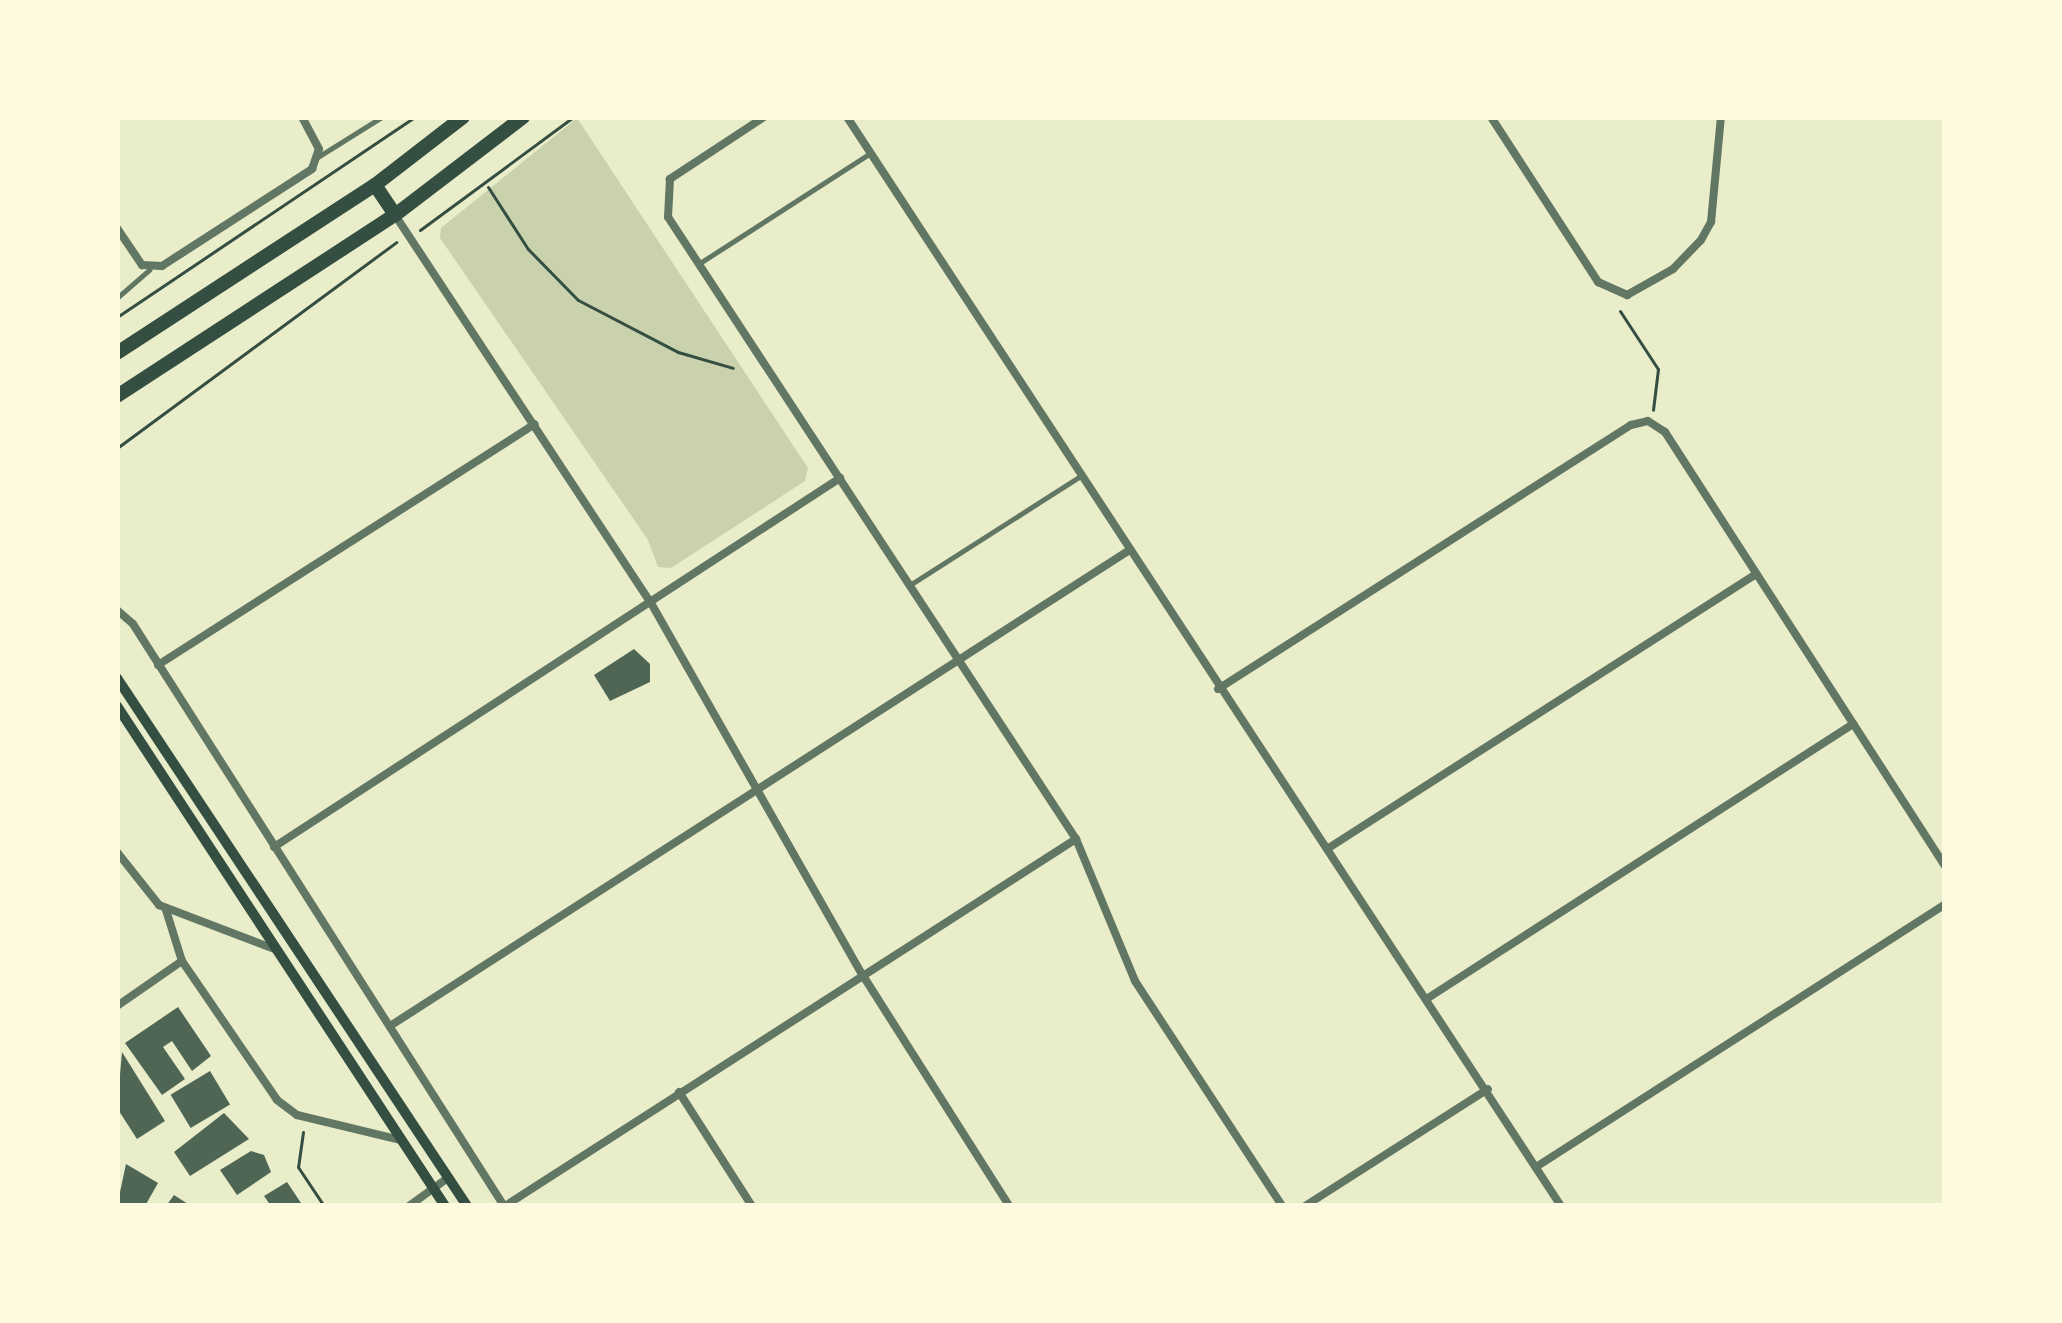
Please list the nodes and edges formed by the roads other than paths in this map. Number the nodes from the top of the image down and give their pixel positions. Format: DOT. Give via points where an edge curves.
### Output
graph roads {
  1 [pos="302,117"];
  2 [pos="382,117"];
  3 [pos="463,117"];
  4 [pos="523,117"];
  5 [pos="764,117"];
  6 [pos="847,117"];
  7 [pos="1721,117"];
  8 [pos="1494,118"];
  9 [pos="872,153"];
  10 [pos="318,158"];
  11 [pos="375,185"];
  12 [pos="395,215"];
  13 [pos="117,227"];
  14 [pos="698,264"];
  15 [pos="149,270"];
  16 [pos="117,298"];
  17 [pos="117,352"];
  18 [pos="120,395"];
  19 [pos="535,424"];
  20 [pos="1082,475"];
  21 [pos="840,478"];
  22 [pos="1128,551"];
  23 [pos="1756,574"];
  24 [pos="909,586"];
  25 [pos="651,603"];
  26 [pos="117,610"];
  27 [pos="958,661"];
  28 [pos="158,665"];
  29 [pos="117,677"];
  30 [pos="1218,689"];
  31 [pos="117,706"];
  32 [pos="1853,724"];
  33 [pos="763,787"];
  34 [pos="1076,839"];
  35 [pos="274,847"];
  36 [pos="1327,849"];
  37 [pos="117,852"];
  38 [pos="1945,866"];
  39 [pos="1945,904"];
  40 [pos="166,910"];
  41 [pos="281,952"];
  42 [pos="182,961"];
  43 [pos="862,974"];
  44 [pos="1428,998"];
  45 [pos="117,1006"];
  46 [pos="390,1026"];
  47 [pos="1488,1089"];
  48 [pos="679,1092"];
  49 [pos="402,1140"];
  50 [pos="1536,1167"];
  51 [pos="448,1177"];
  52 [pos="433,1188"];
  53 [pos="465,1202"];
  54 [pos="409,1206"];
  55 [pos="446,1206"];
  56 [pos="504,1206"];
  57 [pos="752,1206"];
  58 [pos="1010,1206"];
  59 [pos="1282,1206"];
  60 [pos="1305,1206"];
  61 [pos="1561,1206"];
  1 -- 10 [label="street"];
  2 -- 10 [label="lane"];
  3 -- 11 [label="highway"];
  4 -- 12 [label="highway"];
  5 -- 14 [label="street" via="664,190 668,217"];
  6 -- 9 [label="street"];
  7 -- 8 [label="street" via="1711,222 1701,240 1639,292 1616,294 1598,282"];
  9 -- 14 [label="lane"];
  9 -- 20 [label="street"];
  10 -- 15 [label="street" via="308,172"];
  11 -- 12 [label="highway"];
  11 -- 17 [label="highway"];
  12 -- 18 [label="highway"];
  12 -- 19 [label="street"];
  13 -- 15 [label="street"];
  14 -- 21 [label="street"];
  15 -- 16 [label="lane"];
  19 -- 25 [label="street"];
  19 -- 28 [label="street"];
  20 -- 22 [label="street"];
  20 -- 24 [label="lane"];
  21 -- 24 [label="street"];
  21 -- 25 [label="street"];
  22 -- 27 [label="street"];
  22 -- 30 [label="street"];
  23 -- 30 [label="street" via="1665,432 1648,421"];
  23 -- 32 [label="street"];
  23 -- 36 [label="street"];
  24 -- 27 [label="street"];
  25 -- 33 [label="street"];
  25 -- 35 [label="street"];
  26 -- 28 [label="street"];
  27 -- 33 [label="street"];
  27 -- 34 [label="street"];
  28 -- 35 [label="street"];
  29 -- 51 [label="main road"];
  30 -- 36 [label="street"];
  31 -- 41 [label="main road"];
  32 -- 38 [label="street"];
  32 -- 44 [label="street"];
  33 -- 43 [label="street"];
  33 -- 46 [label="street"];
  34 -- 43 [label="street"];
  34 -- 59 [label="street" via="1136,981"];
  35 -- 46 [label="street"];
  36 -- 44 [label="street"];
  37 -- 40 [label="street"];
  39 -- 50 [label="street"];
  40 -- 41 [label="street"];
  40 -- 42 [label="street"];
  41 -- 49 [label="main road"];
  42 -- 45 [label="street"];
  42 -- 49 [label="street" via="277,1100 305,1117"];
  43 -- 48 [label="street"];
  43 -- 58 [label="street"];
  44 -- 47 [label="street"];
  46 -- 56 [label="street"];
  47 -- 50 [label="street"];
  47 -- 60 [label="street"];
  48 -- 56 [label="street"];
  48 -- 57 [label="street"];
  49 -- 52 [label="main road"];
  50 -- 61 [label="street"];
  51 -- 52 [label="street"];
  51 -- 53 [label="main road"];
  52 -- 54 [label="street"];
  52 -- 55 [label="main road"];
  53 -- 55 [label="street"];
}
